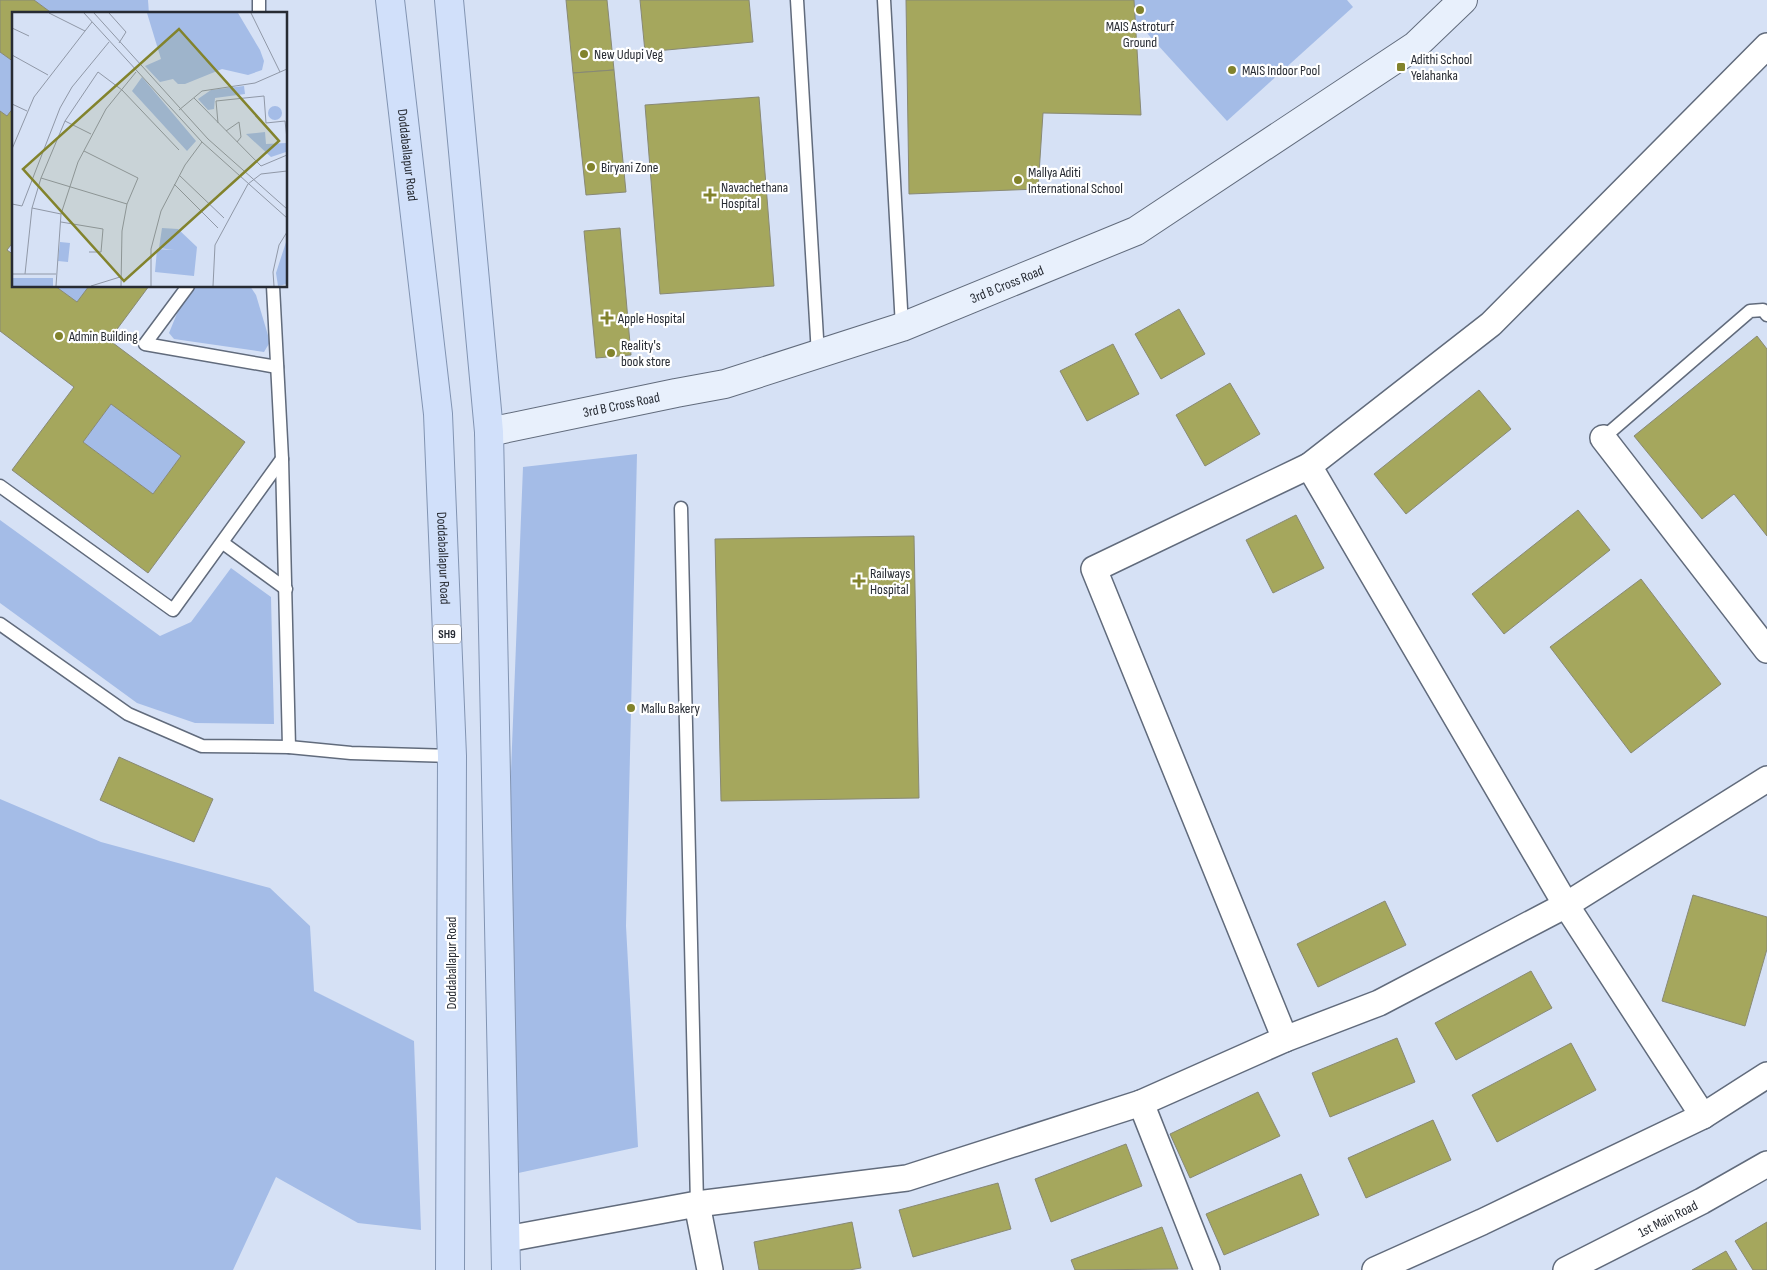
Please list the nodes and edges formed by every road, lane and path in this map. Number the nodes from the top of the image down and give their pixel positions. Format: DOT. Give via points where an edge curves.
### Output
graph roads {
  1 [pos="390,0"];
  2 [pos="449,0"];
  3 [pos="796,0"];
  4 [pos="884,0"];
  5 [pos="1463,0"];
  6 [pos="1767,46"];
  7 [pos="187,288"];
  8 [pos="273,288"];
  9 [pos="1767,315"];
  10 [pos="902,327"];
  11 [pos="818,354"];
  12 [pos="277,367"];
  13 [pos="489,432"];
  14 [pos="1603,438"];
  15 [pos="282,459"];
  16 [pos="1310,466"];
  17 [pos="0,486"];
  18 [pos="681,508"];
  19 [pos="223,543"];
  20 [pos="286,589"];
  21 [pos="0,624"];
  22 [pos="1767,650"];
  23 [pos="289,748"];
  24 [pos="452,756"];
  25 [pos="1767,779"];
  26 [pos="1566,905"];
  27 [pos="1285,1039"];
  28 [pos="1767,1075"];
  29 [pos="1141,1103"];
  30 [pos="1703,1116"];
  31 [pos="1767,1164"];
  32 [pos="697,1204"];
  33 [pos="507,1239"];
  34 [pos="450,1270"];
  35 [pos="506,1270"];
  36 [pos="710,1270"];
  37 [pos="1208,1270"];
  38 [pos="1375,1270"];
  39 [pos="1566,1270"];
  1 -- 24 [label="main road, Doddaballapur Road / SH9" via="438,414"];
  2 -- 13 [label="main road"];
  3 -- 11 [label="lane"];
  4 -- 10 [label="lane"];
  5 -- 10 [label="street, 3rd B Cross Road" via="1416,46 1136,231"];
  6 -- 16 [label="street" via="1491,324"];
  7 -- 12 [label="lane" via="146,344"];
  8 -- 12 [label="lane"];
  9 -- 14 [label="lane" via="1763,310 1750,311"];
  10 -- 11 [label="street, 3rd B Cross Road"];
  11 -- 13 [label="street, 3rd B Cross Road" via="725,384"];
  12 -- 15 [label="lane"];
  13 -- 33 [label="main road"];
  14 -- 22 [label="street"];
  15 -- 19 [label="lane"];
  15 -- 20 [label="lane"];
  16 -- 26 [label="street"];
  16 -- 27 [label="street" via="1094,569"];
  17 -- 19 [label="lane" via="173,610"];
  18 -- 32 [label="lane"];
  19 -- 20 [label="lane"];
  20 -- 23 [label="lane"];
  21 -- 23 [label="lane" via="128,714 202,746"];
  23 -- 24 [label="lane"];
  24 -- 34 [label="main road, Doddaballapur Road / SH9"];
  25 -- 26 [label="street"];
  26 -- 27 [label="street" via="1379,1002"];
  26 -- 30 [label="street"];
  27 -- 29 [label="street"];
  28 -- 30 [label="street"];
  29 -- 32 [label="street" via="908,1178"];
  29 -- 37 [label="street"];
  30 -- 38 [label="street"];
  31 -- 39 [label="street, 1st Main Road"];
  32 -- 33 [label="street"];
  32 -- 36 [label="street"];
  33 -- 35 [label="main road"];
}
